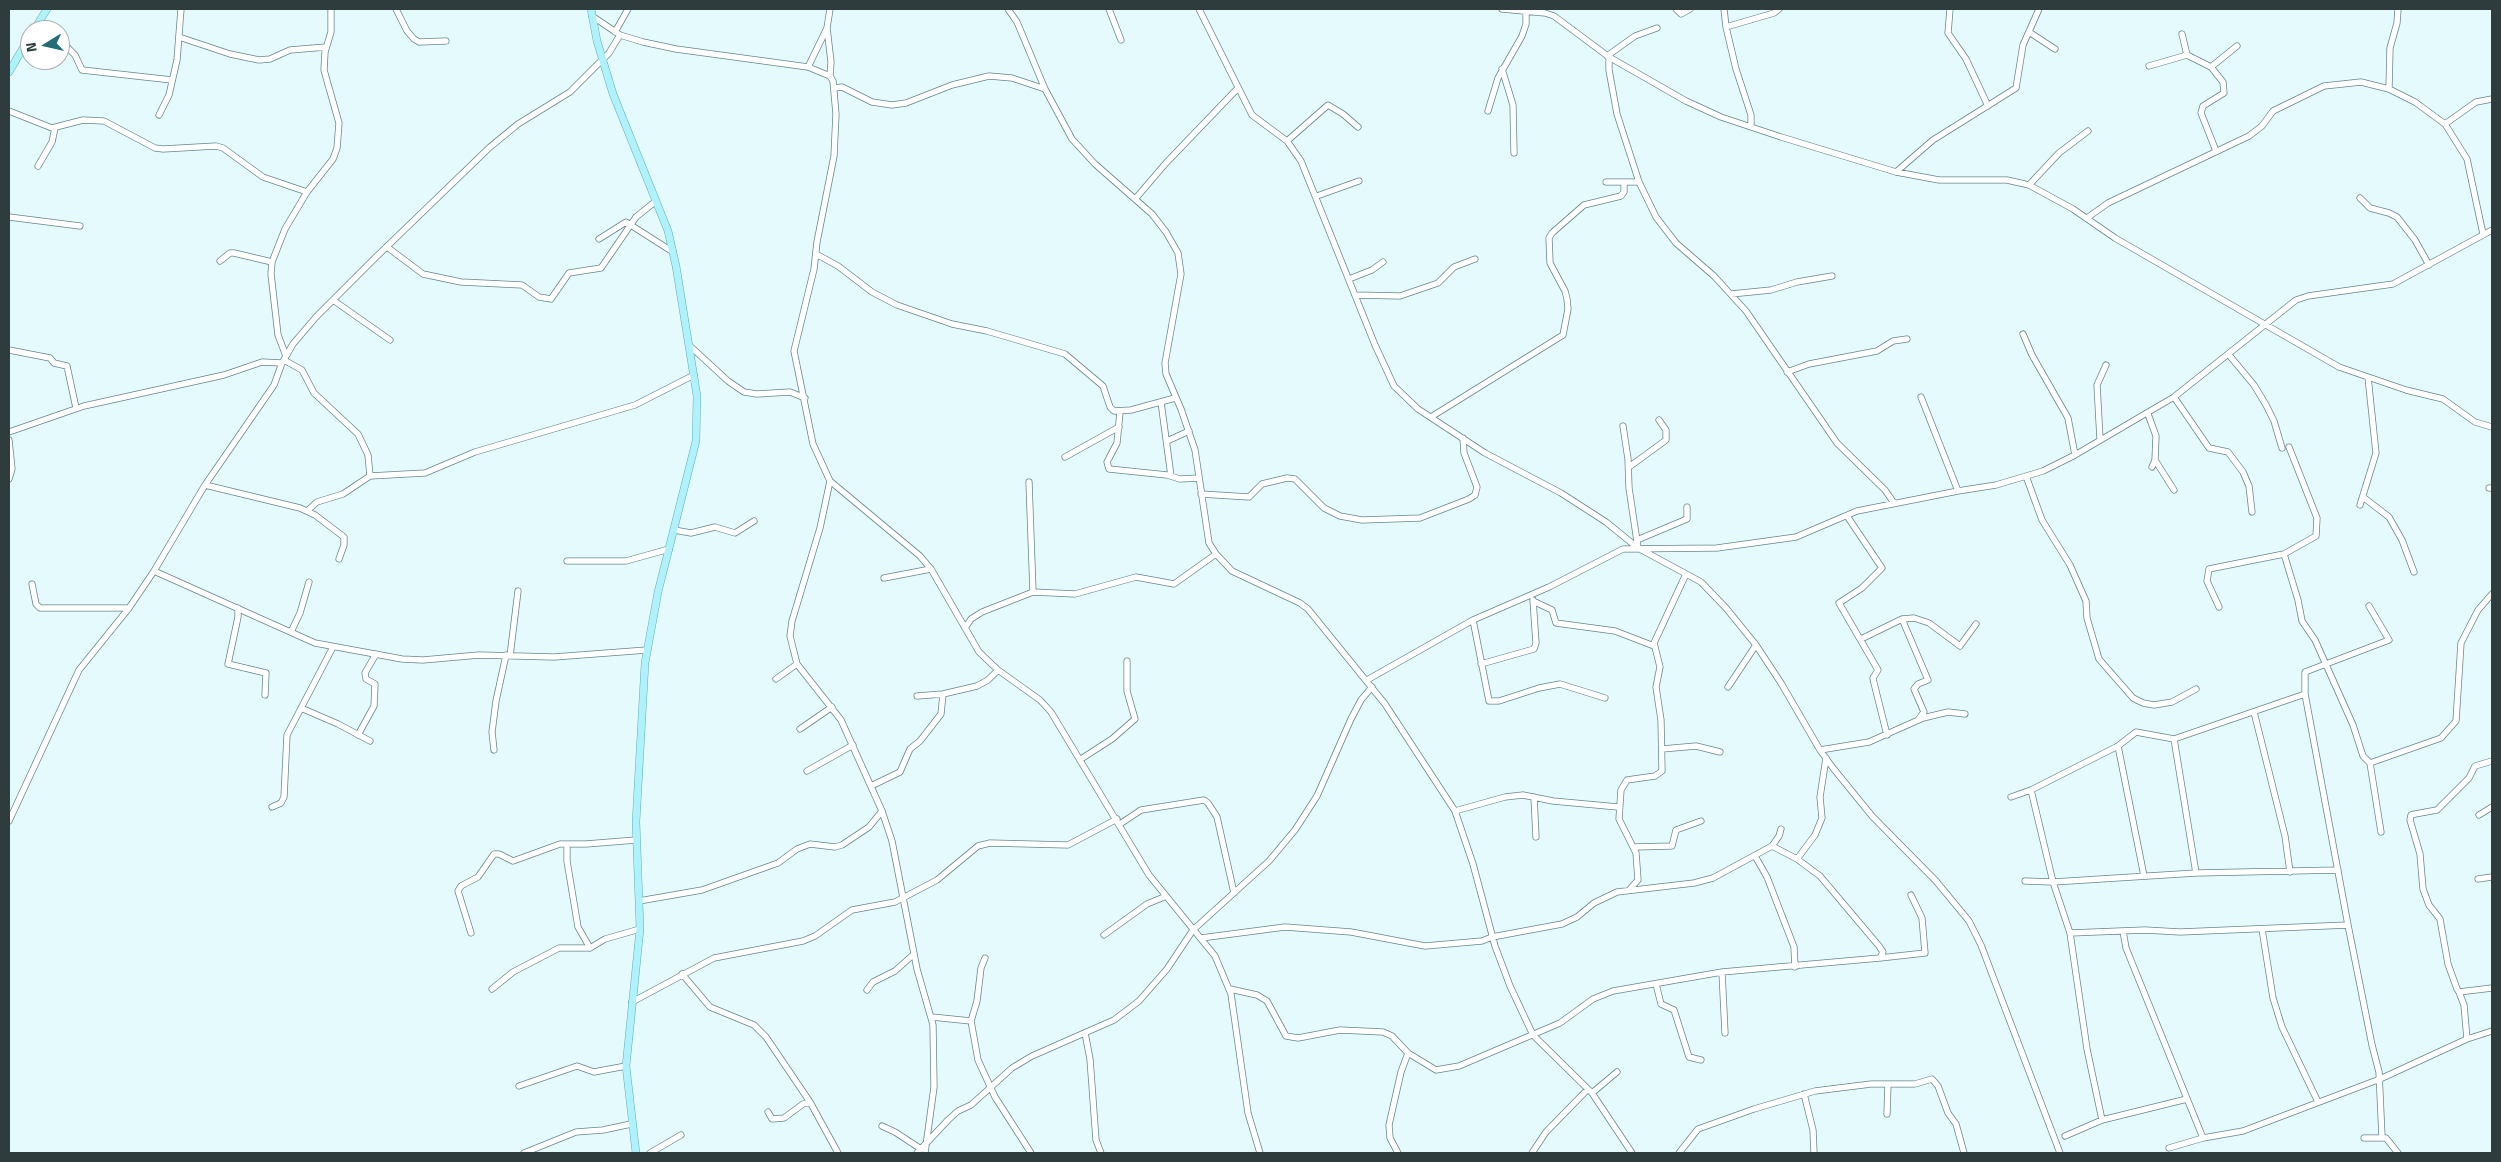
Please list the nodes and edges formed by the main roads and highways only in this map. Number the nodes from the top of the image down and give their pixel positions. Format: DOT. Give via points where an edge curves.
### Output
graph roads {
  1 [pos="47,9"];
  2 [pos="592,12"];
  3 [pos="40,20"];
  4 [pos="20,53"];
  5 [pos="9,72"];
  6 [pos="636,1153"];
  1 -- 3 [label="main road"];
  2 -- 6 [label="main road" via="613,94 673,252 690,346 698,429 647,650 636,840 640,930 626,1066"];
  4 -- 5 [label="main road"];
}
